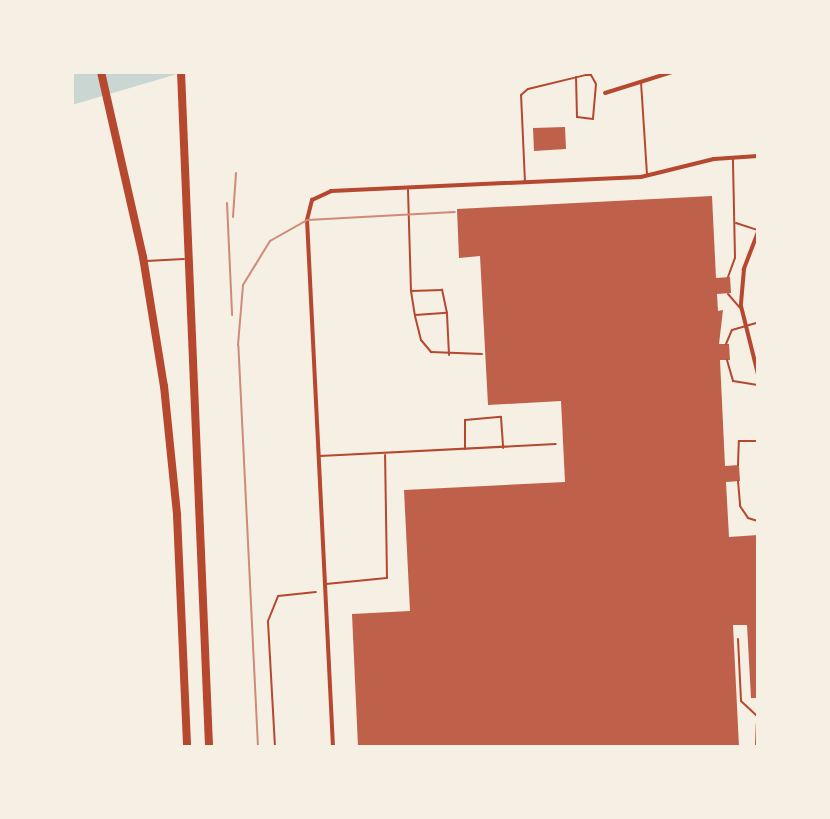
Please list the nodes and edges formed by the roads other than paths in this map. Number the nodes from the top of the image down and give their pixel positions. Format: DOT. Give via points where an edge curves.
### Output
graph roads {
  1 [pos="101,72"];
  2 [pos="181,72"];
  3 [pos="672,72"];
  4 [pos="576,77"];
  5 [pos="641,81"];
  6 [pos="605,93"];
  7 [pos="596,94"];
  8 [pos="758,156"];
  9 [pos="733,157"];
  10 [pos="647,174"];
  11 [pos="525,183"];
  12 [pos="408,189"];
  13 [pos="736,223"];
  14 [pos="758,231"];
  15 [pos="189,258"];
  16 [pos="144,262"];
  17 [pos="728,277"];
  18 [pos="758,277"];
  19 [pos="411,291"];
  20 [pos="728,294"];
  21 [pos="741,309"];
  22 [pos="447,313"];
  23 [pos="415,315"];
  24 [pos="757,325"];
  25 [pos="742,326"];
  26 [pos="726,344"];
  27 [pos="482,354"];
  28 [pos="449,355"];
  29 [pos="727,360"];
  30 [pos="758,374"];
  31 [pos="758,385"];
  32 [pos="758,441"];
  33 [pos="556,444"];
  34 [pos="503,448"];
  35 [pos="465,450"];
  36 [pos="385,454"];
  37 [pos="319,456"];
  38 [pos="738,465"];
  39 [pos="738,481"];
  40 [pos="758,521"];
  41 [pos="325,584"];
  42 [pos="316,592"];
  43 [pos="738,639"];
  44 [pos="758,717"];
  45 [pos="758,724"];
  46 [pos="187,747"];
  47 [pos="209,747"];
  48 [pos="275,747"];
  49 [pos="333,747"];
  50 [pos="757,747"];
  1 -- 16 [label="highway"];
  2 -- 15 [label="highway"];
  3 -- 5 [label="street"];
  4 -- 7 [label="lane" via="591,75"];
  4 -- 7 [label="lane" via="580,120 593,119"];
  4 -- 11 [label="lane" via="521,95"];
  5 -- 6 [label="street"];
  5 -- 10 [label="lane"];
  6 -- 7 [label="lane"];
  8 -- 9 [label="street"];
  9 -- 10 [label="street"];
  9 -- 13 [label="lane"];
  10 -- 11 [label="street"];
  11 -- 12 [label="street"];
  12 -- 19 [label="lane"];
  12 -- 37 [label="street" via="331,191 312,200"];
  13 -- 14 [label="lane"];
  13 -- 17 [label="lane" via="735,258"];
  14 -- 21 [label="street" via="744,269"];
  15 -- 16 [label="lane"];
  15 -- 47 [label="highway"];
  16 -- 46 [label="highway" via="173,471"];
  18 -- 24 [label="street"];
  19 -- 22 [label="lane" via="442,290"];
  19 -- 23 [label="lane"];
  20 -- 21 [label="lane"];
  21 -- 25 [label="street"];
  22 -- 23 [label="lane"];
  22 -- 28 [label="lane"];
  23 -- 28 [label="lane" via="421,340 431,352"];
  24 -- 25 [label="lane"];
  25 -- 26 [label="lane" via="728,334"];
  25 -- 30 [label="street"];
  27 -- 28 [label="lane"];
  29 -- 31 [label="lane" via="733,381"];
  32 -- 38 [label="lane" via="739,441"];
  33 -- 34 [label="lane"];
  34 -- 35 [label="lane"];
  34 -- 35 [label="lane" via="501,417 463,423"];
  35 -- 36 [label="lane"];
  36 -- 37 [label="lane"];
  36 -- 41 [label="lane" via="387,578"];
  37 -- 41 [label="street"];
  39 -- 40 [label="lane" via="740,506 748,518"];
  41 -- 49 [label="street"];
  42 -- 48 [label="lane" via="278,596 268,621"];
  43 -- 44 [label="lane" via="741,701"];
  45 -- 50 [label="street"];
}
